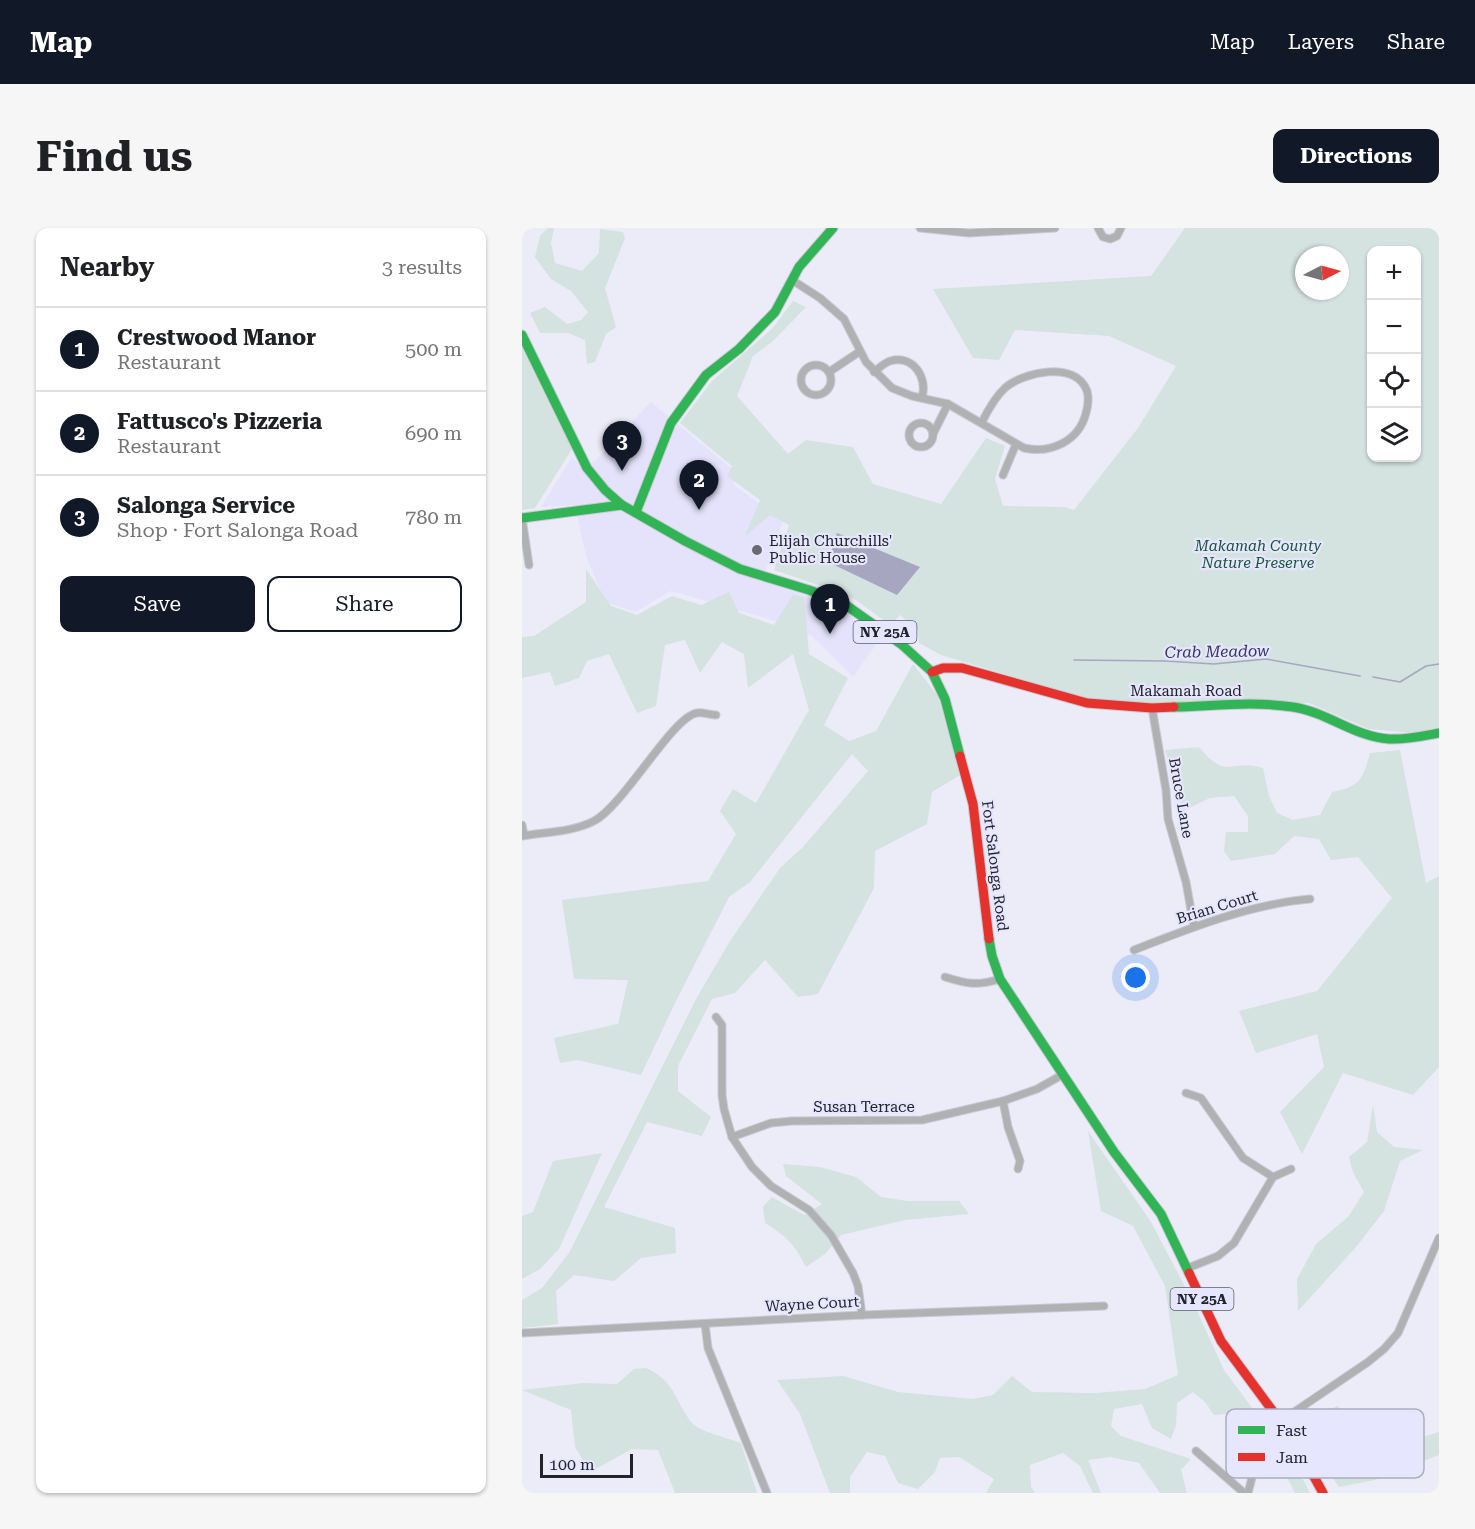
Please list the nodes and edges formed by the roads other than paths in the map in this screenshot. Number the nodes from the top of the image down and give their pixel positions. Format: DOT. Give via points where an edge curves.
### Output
graph roads {
  1 [pos="833,228"];
  2 [pos="920,228"];
  3 [pos="1055,228"];
  4 [pos="1098,228"];
  5 [pos="1121,228"];
  6 [pos="792,280"];
  7 [pos="522,335"];
  8 [pos="859,352"];
  9 [pos="829,372"];
  10 [pos="874,372"];
  11 [pos="922,397"];
  12 [pos="948,404"];
  13 [pos="982,422"];
  14 [pos="933,435"];
  15 [pos="1016,444"];
  16 [pos="1003,475"];
  17 [pos="622,505"];
  18 [pos="636,512"];
  19 [pos="522,518"];
  20 [pos="529,565"];
  21 [pos="932,672"];
  22 [pos="1152,708"];
  23 [pos="716,716"];
  24 [pos="1439,733"];
  25 [pos="522,825"];
  26 [pos="523,836"];
  27 [pos="1310,899"];
  28 [pos="1194,927"];
  29 [pos="1134,950"];
  30 [pos="945,977"];
  31 [pos="999,979"];
  32 [pos="716,1017"];
  33 [pos="1062,1075"];
  34 [pos="1186,1093"];
  35 [pos="1003,1101"];
  36 [pos="732,1137"];
  37 [pos="1018,1169"];
  38 [pos="1291,1169"];
  39 [pos="1273,1177"];
  40 [pos="1439,1238"];
  41 [pos="1188,1268"];
  42 [pos="1104,1306"];
  43 [pos="862,1315"];
  44 [pos="705,1323"];
  45 [pos="522,1333"];
  46 [pos="1272,1409"];
  47 [pos="1297,1409"];
  48 [pos="1196,1451"];
  49 [pos="1226,1476"];
  50 [pos="1228,1478"];
  51 [pos="1250,1478"];
  52 [pos="1315,1478"];
  53 [pos="767,1493"];
  54 [pos="1246,1493"];
  55 [pos="1323,1493"];
  1 -- 6 [label="main road"];
  2 -- 3 [label="street" via="969,232"];
  4 -- 5 [label="street" via="1103,237 1110,239"];
  6 -- 8 [label="street" via="844,319"];
  6 -- 18 [label="main road" via="768,321 706,375 672,423"];
  7 -- 17 [label="main road, Fort Salonga Road / NY 25A" via="587,468"];
  8 -- 9 [label="street"];
  8 -- 10 [label="street"];
  9 -- 9 [label="street" via="831,382 821,394 811,394 803,388 802,373 809,367 822,366"];
  10 -- 11 [label="street" via="892,388"];
  10 -- 11 [label="street" via="889,361 907,361 922,377"];
  11 -- 12 [label="street"];
  12 -- 13 [label="street"];
  12 -- 14 [label="street"];
  13 -- 15 [label="street"];
  13 -- 15 [label="street" via="999,394 1028,375 1062,372 1078,379 1088,399 1084,419 1075,434 1043,450"];
  15 -- 16 [label="street"];
  17 -- 18 [label="main road, Fort Salonga Road / NY 25A"];
  17 -- 19 [label="main road"];
  18 -- 21 [label="main road, Fort Salonga Road / NY 25A" via="740,569 843,603 901,644"];
  19 -- 20 [label="street"];
  21 -- 22 [label="main road, Makamah Road" via="962,668 1087,703"];
  21 -- 31 [label="main road, Fort Salonga Road / NY 25A" via="945,699 973,804 992,957"];
  22 -- 24 [label="main road, Makamah Road" via="1295,707 1369,735 1389,738"];
  22 -- 28 [label="street, Bruce Lane" via="1168,819"];
  23 -- 26 [label="street" via="697,713 686,718 607,813 593,822"];
  25 -- 26 [label="street"];
  27 -- 28 [label="street, Brian Court" via="1286,901"];
  28 -- 29 [label="street, Brian Court"];
  30 -- 31 [label="street" via="968,985"];
  31 -- 33 [label="main road, Fort Salonga Road / NY 25A"];
  32 -- 36 [label="street" via="722,1025 724,1109"];
  33 -- 35 [label="street, Susan Terrace" via="1031,1092"];
  33 -- 41 [label="main road, Fort Salonga Road / NY 25A" via="1161,1214"];
  34 -- 39 [label="street" via="1201,1098 1243,1158"];
  35 -- 36 [label="street, Susan Terrace" via="915,1121 771,1123"];
  35 -- 37 [label="street" via="1020,1161"];
  36 -- 43 [label="street" via="752,1167 771,1186 809,1210 826,1228 853,1273"];
  38 -- 39 [label="street"];
  39 -- 41 [label="street" via="1234,1243 1218,1256"];
  40 -- 47 [label="street" via="1396,1335 1368,1362"];
  41 -- 46 [label="main road, Fort Salonga Road / NY 25A" via="1221,1341"];
  42 -- 43 [label="street, Wayne Court"];
  43 -- 44 [label="street, Wayne Court"];
  44 -- 45 [label="street, Wayne Court"];
  44 -- 53 [label="street" via="708,1348"];
  48 -- 49 [label="street"];
  50 -- 54 [label="street"];
  51 -- 54 [label="street"];
  52 -- 55 [label="main road, Fort Salonga Road / NY 25A"];
}
